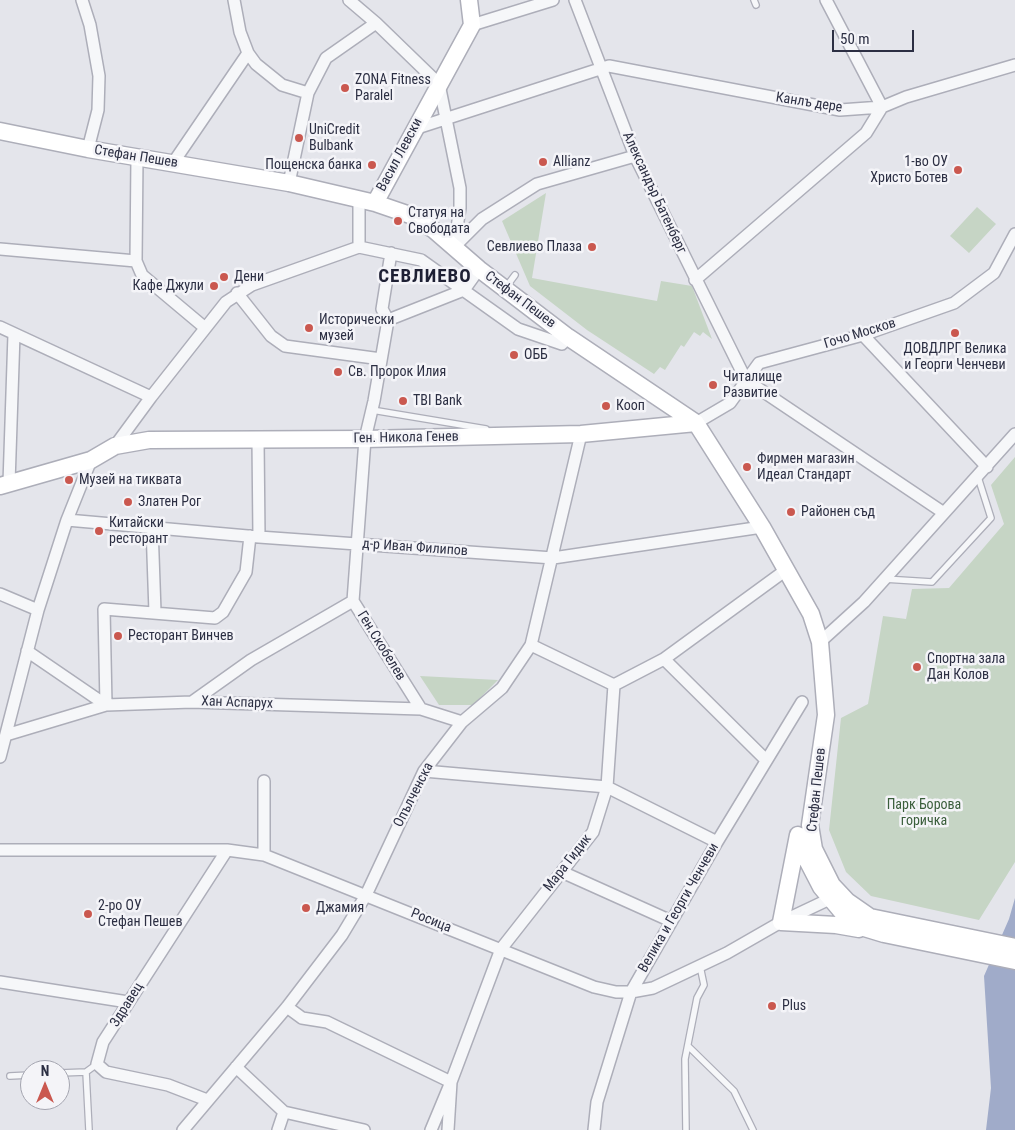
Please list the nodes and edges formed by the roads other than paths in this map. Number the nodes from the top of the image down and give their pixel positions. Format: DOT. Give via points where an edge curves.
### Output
graph roads {
  1 [pos="82,0"];
  2 [pos="234,0"];
  3 [pos="348,0"];
  4 [pos="469,0"];
  5 [pos="553,0"];
  6 [pos="574,0"];
  7 [pos="826,0"];
  8 [pos="376,23"];
  9 [pos="472,25"];
  10 [pos="248,53"];
  11 [pos="1015,65"];
  12 [pos="600,68"];
  13 [pos="438,84"];
  14 [pos="308,93"];
  15 [pos="882,107"];
  16 [pos="445,119"];
  17 [pos="414,129"];
  18 [pos="1,136"];
  19 [pos="88,149"];
  20 [pos="636,156"];
  21 [pos="137,157"];
  22 [pos="173,163"];
  23 [pos="289,183"];
  24 [pos="367,202"];
  25 [pos="1015,234"];
  26 [pos="359,247"];
  27 [pos="454,247"];
  28 [pos="0,249"];
  29 [pos="391,253"];
  30 [pos="136,261"];
  31 [pos="479,270"];
  32 [pos="515,275"];
  33 [pos="695,280"];
  34 [pos="504,289"];
  35 [pos="464,290"];
  36 [pos="237,293"];
  37 [pos="388,320"];
  38 [pos="0,327"];
  39 [pos="204,327"];
  40 [pos="14,334"];
  41 [pos="863,335"];
  42 [pos="568,337"];
  43 [pos="381,358"];
  44 [pos="746,380"];
  45 [pos="150,397"];
  46 [pos="373,405"];
  47 [pos="696,422"];
  48 [pos="581,434"];
  49 [pos="1015,434"];
  50 [pos="499,435"];
  51 [pos="365,439"];
  52 [pos="258,440"];
  53 [pos="115,446"];
  54 [pos="91,460"];
  55 [pos="987,467"];
  56 [pos="978,476"];
  57 [pos="4,484"];
  58 [pos="944,513"];
  59 [pos="67,520"];
  60 [pos="152,527"];
  61 [pos="762,527"];
  62 [pos="254,537"];
  63 [pos="358,544"];
  64 [pos="553,558"];
  65 [pos="786,570"];
  66 [pos="884,579"];
  67 [pos="0,594"];
  68 [pos="353,601"];
  69 [pos="38,610"];
  70 [pos="155,612"];
  71 [pos="820,642"];
  72 [pos="531,646"];
  73 [pos="27,651"];
  74 [pos="664,658"];
  75 [pos="822,673"];
  76 [pos="614,685"];
  77 [pos="192,702"];
  78 [pos="802,702"];
  79 [pos="106,705"];
  80 [pos="421,710"];
  81 [pos="462,722"];
  82 [pos="6,735"];
  83 [pos="0,757"];
  84 [pos="766,760"];
  85 [pos="424,771"];
  86 [pos="264,781"];
  87 [pos="607,787"];
  88 [pos="800,825"];
  89 [pos="717,842"];
  90 [pos="0,850"];
  91 [pos="227,850"];
  92 [pos="264,855"];
  93 [pos="562,872"];
  94 [pos="366,895"];
  95 [pos="835,897"];
  96 [pos="671,922"];
  97 [pos="780,922"];
  98 [pos="884,934"];
  99 [pos="916,934"];
  100 [pos="1015,947"];
  101 [pos="501,949"];
  102 [pos="1015,961"];
  103 [pos="700,966"];
  104 [pos="0,982"];
  105 [pos="631,992"];
  106 [pos="128,1002"];
  107 [pos="287,1007"];
  108 [pos="688,1046"];
  109 [pos="97,1064"];
  110 [pos="236,1067"];
  111 [pos="86,1072"];
  112 [pos="70,1073"];
  113 [pos="10,1076"];
  114 [pos="20,1076"];
  115 [pos="450,1082"];
  116 [pos="207,1100"];
  117 [pos="284,1112"];
  118 [pos="89,1130"];
  119 [pos="183,1130"];
  120 [pos="278,1130"];
  121 [pos="364,1130"];
  122 [pos="431,1130"];
  123 [pos="448,1130"];
  124 [pos="594,1130"];
  125 [pos="686,1130"];
  126 [pos="753,1130"];
  1 -- 19 [label="street" via="99,76 98,110"];
  2 -- 10 [label="street"];
  3 -- 8 [label="street"];
  4 -- 9 [label="street"];
  5 -- 9 [label="street"];
  6 -- 12 [label="street, Александър Батенберг"];
  7 -- 15 [label="street"];
  8 -- 13 [label="street"];
  8 -- 14 [label="street" via="326,58"];
  9 -- 13 [label="street, Васил Левски"];
  10 -- 14 [label="street" via="256,64 282,85"];
  10 -- 22 [label="street"];
  11 -- 15 [label="street, Канлъ дере"];
  12 -- 15 [label="street, Канлъ дере" via="609,66 840,110"];
  12 -- 16 [label="street"];
  12 -- 20 [label="street, Александър Батенберг"];
  13 -- 16 [label="street"];
  13 -- 17 [label="street, Васил Левски"];
  14 -- 23 [label="street"];
  15 -- 33 [label="street" via="866,133"];
  16 -- 17 [label="street"];
  16 -- 27 [label="street" via="457,169 460,208"];
  17 -- 24 [label="street, Васил Левски"];
  18 -- 19 [label="street, Стефан Пешев"];
  19 -- 21 [label="street, Стефан Пешев"];
  20 -- 27 [label="street" via="537,184 482,219"];
  20 -- 33 [label="street, Александър Батенберг"];
  21 -- 22 [label="street, Стефан Пешев"];
  21 -- 30 [label="street"];
  22 -- 23 [label="street, Стефан Пешев"];
  23 -- 24 [label="street, Стефан Пешев"];
  24 -- 26 [label="street"];
  24 -- 27 [label="street, Стефан Пешев" via="410,215"];
  25 -- 41 [label="street, Гочо Москов" via="994,272 954,303"];
  26 -- 29 [label="street"];
  26 -- 36 [label="street"];
  27 -- 31 [label="street, Стефан Пешев"];
  28 -- 30 [label="street"];
  29 -- 35 [label="street" via="421,260"];
  29 -- 37 [label="street" via="382,309"];
  30 -- 39 [label="street" via="142,275"];
  31 -- 34 [label="street, Стефан Пешев"];
  31 -- 35 [label="street"];
  32 -- 34 [label="lane"];
  33 -- 44 [label="street, Александър Батенберг"];
  34 -- 42 [label="street, Стефан Пешев"];
  35 -- 37 [label="street"];
  35 -- 42 [label="street" via="518,329 562,344"];
  36 -- 39 [label="street"];
  36 -- 43 [label="street" via="271,336 285,346"];
  37 -- 43 [label="street, Ген.Скобелев"];
  38 -- 40 [label="street"];
  39 -- 45 [label="street"];
  40 -- 45 [label="street"];
  40 -- 57 [label="street"];
  41 -- 44 [label="street, Гочо Москов" via="759,363"];
  41 -- 55 [label="street"];
  42 -- 47 [label="street, Стефан Пешев"];
  43 -- 46 [label="street, Ген.Скобелев"];
  44 -- 47 [label="street, Гочо Москов" via="730,403"];
  44 -- 58 [label="street"];
  45 -- 53 [label="street"];
  46 -- 50 [label="lane" via="493,430"];
  46 -- 51 [label="street, Ген.Скобелев"];
  47 -- 48 [label="street, Ген. Никола Генев"];
  47 -- 61 [label="street, Стефан Пешев"];
  48 -- 50 [label="street, Ген. Никола Генев"];
  48 -- 64 [label="street, Опълченска"];
  49 -- 55 [label="street"];
  50 -- 51 [label="street, Ген. Никола Генев"];
  51 -- 52 [label="street, Ген. Никола Генев"];
  51 -- 63 [label="street, Ген.Скобелев"];
  52 -- 53 [label="street, Ген. Никола Генев" via="149,440"];
  52 -- 62 [label="street"];
  53 -- 54 [label="street"];
  54 -- 57 [label="street"];
  54 -- 59 [label="street"];
  55 -- 56 [label="street"];
  56 -- 58 [label="street"];
  56 -- 66 [label="lane" via="991,518 932,582"];
  58 -- 66 [label="street"];
  59 -- 60 [label="street, д-р Иван Филипов"];
  59 -- 69 [label="street"];
  60 -- 62 [label="street, д-р Иван Филипов"];
  60 -- 70 [label="street"];
  61 -- 64 [label="street, д-р Иван Филипов"];
  61 -- 65 [label="street, Стефан Пешев"];
  62 -- 63 [label="street, д-р Иван Филипов"];
  62 -- 70 [label="street" via="242,583 223,612 215,618"];
  63 -- 64 [label="street, д-р Иван Филипов"];
  63 -- 68 [label="street, Ген.Скобелев"];
  64 -- 72 [label="street, Опълченска"];
  65 -- 71 [label="street, Стефан Пешев" via="810,614"];
  65 -- 74 [label="street"];
  66 -- 71 [label="street"];
  67 -- 69 [label="street"];
  68 -- 77 [label="street" via="251,660"];
  68 -- 80 [label="street, Ген.Скобелев"];
  69 -- 73 [label="street"];
  70 -- 79 [label="street" via="104,609"];
  71 -- 75 [label="street, Стефан Пешев"];
  72 -- 76 [label="street"];
  72 -- 81 [label="street, Опълченска" via="502,688"];
  73 -- 79 [label="street"];
  73 -- 82 [label="street"];
  74 -- 76 [label="street"];
  74 -- 84 [label="street"];
  75 -- 88 [label="street, Стефан Пешев"];
  75 -- 95 [label="street, Стефан Пешев" via="826,715 810,825 811,837"];
  76 -- 87 [label="street, Мара Гидик"];
  77 -- 79 [label="street, Хан Аспарух"];
  77 -- 80 [label="street, Хан Аспарух"];
  78 -- 84 [label="street, Велика и Георги Ченчеви"];
  79 -- 82 [label="street, Хан Аспарух"];
  80 -- 81 [label="street, Хан Аспарух"];
  81 -- 85 [label="street, Опълченска"];
  82 -- 83 [label="street"];
  84 -- 89 [label="street, Велика и Георги Ченчеви"];
  85 -- 87 [label="street"];
  85 -- 94 [label="street, Опълченска"];
  86 -- 92 [label="street"];
  87 -- 89 [label="street"];
  87 -- 93 [label="street, Мара Гидик" via="593,832"];
  88 -- 95 [label="street, Стефан Пешев" via="807,860"];
  88 -- 97 [label="street"];
  89 -- 96 [label="street, Велика и Георги Ченчеви"];
  90 -- 91 [label="street, Росица"];
  91 -- 92 [label="street, Росица"];
  91 -- 106 [label="street, Здравец"];
  92 -- 94 [label="street, Росица"];
  93 -- 96 [label="street"];
  93 -- 101 [label="street, Мара Гидик"];
  94 -- 101 [label="street, Росица"];
  94 -- 107 [label="street, Опълченска" via="342,935"];
  95 -- 97 [label="street, Росица"];
  95 -- 98 [label="street, Стефан Пешев" via="847,918 861,927"];
  95 -- 99 [label="street, Стефан Пешев" via="870,917"];
  96 -- 105 [label="street, Велика и Георги Ченчеви"];
  97 -- 98 [label="street" via="836,925"];
  97 -- 103 [label="street, Росица"];
  98 -- 99 [label="street, Стефан Пешев"];
  99 -- 100 [label="street, Стефан Пешев"];
  99 -- 102 [label="street"];
  101 -- 105 [label="street, Росица" via="594,987"];
  101 -- 115 [label="street, Мара Гидик"];
  103 -- 105 [label="street, Росица" via="653,988"];
  103 -- 108 [label="lane" via="704,985 697,998"];
  104 -- 106 [label="street"];
  105 -- 124 [label="street, Велика и Георги Ченчеви" via="597,1102"];
  106 -- 109 [label="street, Здравец" via="103,1042"];
  107 -- 110 [label="street, Опълченска"];
  107 -- 115 [label="street" via="302,1018 327,1022"];
  108 -- 125 [label="lane" via="685,1059"];
  108 -- 126 [label="lane" via="734,1091"];
  109 -- 111 [label="lane"];
  109 -- 116 [label="street" via="106,1072 168,1085"];
  110 -- 116 [label="street, Опълченска"];
  110 -- 117 [label="street"];
  111 -- 112 [label="lane"];
  111 -- 118 [label="lane"];
  113 -- 114 [label="lane"];
  115 -- 122 [label="street, Мара Гидик"];
  115 -- 123 [label="street, Мара Гидик"];
  116 -- 119 [label="street, Опълченска"];
  117 -- 120 [label="street"];
  117 -- 121 [label="street"];
}
